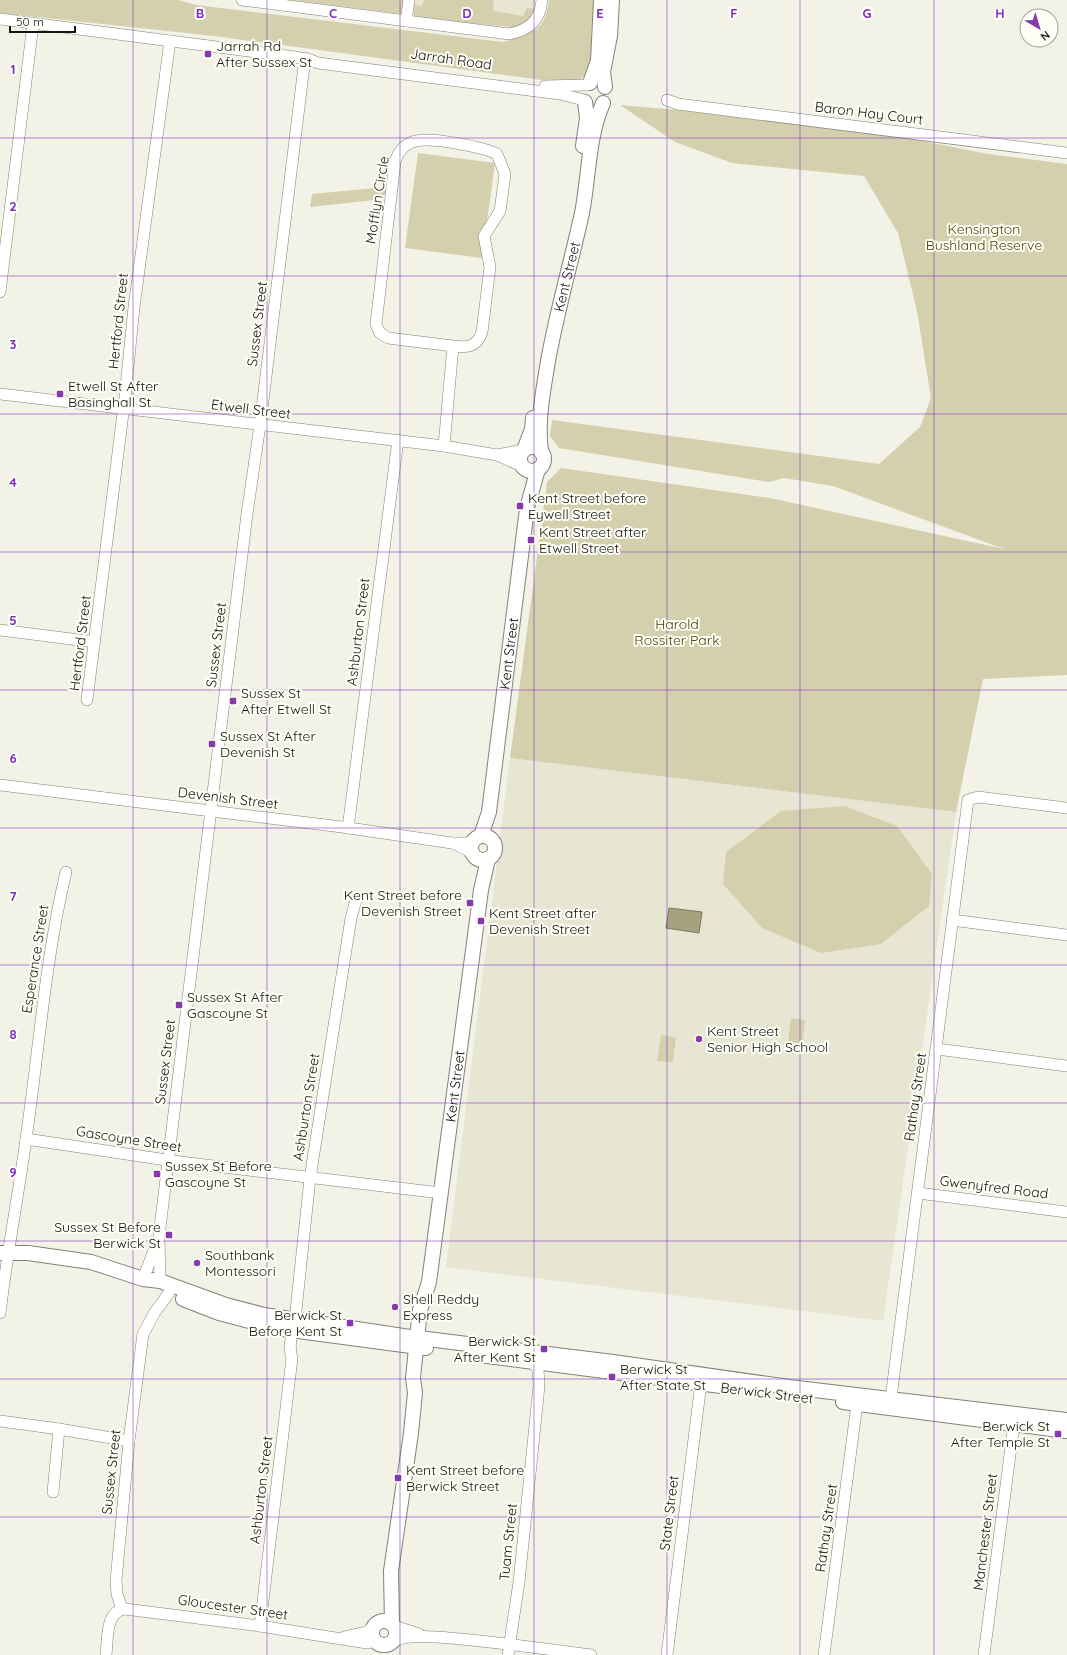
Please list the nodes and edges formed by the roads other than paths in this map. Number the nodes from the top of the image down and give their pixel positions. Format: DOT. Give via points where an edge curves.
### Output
graph roads {
  1 [pos="242,0"];
  2 [pos="409,0"];
  3 [pos="542,0"];
  4 [pos="601,0"];
  5 [pos="612,0"];
  6 [pos="261,1"];
  7 [pos="0,19"];
  8 [pos="406,21"];
  9 [pos="33,24"];
  10 [pos="170,41"];
  11 [pos="308,59"];
  12 [pos="589,84"];
  13 [pos="604,87"];
  14 [pos="667,100"];
  15 [pos="585,101"];
  16 [pos="604,103"];
  17 [pos="1067,154"];
  18 [pos="0,292"];
  19 [pos="453,346"];
  20 [pos="0,394"];
  21 [pos="124,409"];
  22 [pos="260,425"];
  23 [pos="398,440"];
  24 [pos="444,446"];
  25 [pos="524,450"];
  26 [pos="541,452"];
  27 [pos="498,455"];
  28 [pos="522,466"];
  29 [pos="538,469"];
  30 [pos="529,495"];
  31 [pos="0,630"];
  32 [pos="95,642"];
  33 [pos="87,700"];
  34 [pos="0,785"];
  35 [pos="1067,808"];
  36 [pos="211,812"];
  37 [pos="348,828"];
  38 [pos="480,848"];
  39 [pos="66,872"];
  40 [pos="356,900"];
  41 [pos="952,920"];
  42 [pos="1067,935"];
  43 [pos="937,1049"];
  44 [pos="1067,1066"];
  45 [pos="26,1139"];
  46 [pos="168,1161"];
  47 [pos="310,1178"];
  48 [pos="441,1193"];
  49 [pos="918,1193"];
  50 [pos="1067,1212"];
  51 [pos="159,1236"];
  52 [pos="4,1253"];
  53 [pos="143,1279"];
  54 [pos="160,1281"];
  55 [pos="169,1293"];
  56 [pos="0,1312"];
  57 [pos="295,1328"];
  58 [pos="422,1343"];
  59 [pos="533,1363"];
  60 [pos="701,1379"];
  61 [pos="891,1398"];
  62 [pos="857,1404"];
  63 [pos="1015,1419"];
  64 [pos="1067,1420"];
  65 [pos="0,1421"];
  66 [pos="59,1429"];
  67 [pos="1067,1431"];
  68 [pos="129,1441"];
  69 [pos="53,1492"];
  70 [pos="122,1609"];
  71 [pos="385,1625"];
  72 [pos="260,1626"];
  73 [pos="427,1636"];
  74 [pos="340,1638"];
  75 [pos="384,1646"];
  76 [pos="509,1649"];
  77 [pos="106,1655"];
  78 [pos="591,1655"];
  79 [pos="667,1655"];
  80 [pos="824,1655"];
  81 [pos="984,1655"];
  1 -- 6 [label="street"];
  2 -- 8 [label="street"];
  3 -- 8 [label="street" via="539,16 534,24 522,32 509,34"];
  4 -- 12 [label="main road" via="598,57"];
  5 -- 13 [label="main road" via="610,36 602,72"];
  6 -- 8 [label="street"];
  7 -- 9 [label="street, Jarrah Road"];
  9 -- 10 [label="street, Jarrah Road"];
  9 -- 18 [label="street"];
  10 -- 11 [label="street, Jarrah Road"];
  10 -- 21 [label="street, Hertford Street" via="135,299"];
  11 -- 12 [label="street, Jarrah Road" via="319,57 523,84"];
  11 -- 15 [label="street, Jarrah Road" via="318,63 560,94"];
  11 -- 22 [label="street, Sussex Street"];
  12 -- 13 [label="main road" via="598,83"];
  12 -- 15 [label="main road" via="584,91"];
  13 -- 16 [label="main road" via="607,94"];
  14 -- 17 [label="street, Baron Hay Court" via="678,104"];
  15 -- 16 [label="main road" via="594,107"];
  15 -- 25 [label="main road, Kent Street" via="587,118 577,185 550,318 532,429"];
  16 -- 26 [label="main road, Kent Street" via="593,134 586,193 554,329 539,416"];
  19 -- 19 [label="street, Mofflyn Circle" via="472,346 482,332 490,266 484,236 500,211 505,174 497,154 482,147 416,140 405,146 396,162 376,324 380,333 392,340"];
  19 -- 24 [label="street"];
  20 -- 21 [label="street, Etwell Street"];
  21 -- 22 [label="street, Etwell Street"];
  21 -- 32 [label="street, Hertford Street"];
  22 -- 23 [label="street, Etwell Street"];
  22 -- 36 [label="street, Sussex Street"];
  23 -- 24 [label="street, Etwell Street"];
  23 -- 37 [label="street, Ashburton Street"];
  24 -- 27 [label="street, Etwell Street"];
  25 -- 26 [label="main road" via="532,447"];
  25 -- 27 [label="street, Etwell Street"];
  25 -- 28 [label="main road" via="520,458"];
  26 -- 29 [label="main road" via="543,461"];
  27 -- 28 [label="street, Etwell Street"];
  28 -- 29 [label="main road" via="529,471"];
  28 -- 30 [label="main road, Kent Street"];
  29 -- 30 [label="main road, Kent Street"];
  30 -- 38 [label="main road, Kent Street" via="489,812"];
  31 -- 32 [label="street"];
  32 -- 33 [label="street, Hertford Street"];
  34 -- 36 [label="street, Devenish Street"];
  35 -- 41 [label="street, Rathay Street" via="978,797 968,800"];
  36 -- 37 [label="street, Devenish Street"];
  36 -- 46 [label="street, Sussex Street"];
  37 -- 38 [label="street, Devenish Street"];
  38 -- 48 [label="main road, Kent Street" via="482,890"];
  39 -- 45 [label="street, Esperance Street" via="44,990"];
  40 -- 47 [label="street, Ashburton Street" via="349,926"];
  41 -- 42 [label="street"];
  41 -- 43 [label="street, Rathay Street"];
  43 -- 44 [label="street"];
  43 -- 49 [label="street, Rathay Street"];
  45 -- 46 [label="street, Gascoyne Street"];
  45 -- 52 [label="street, Esperance Street"];
  46 -- 47 [label="street, Gascoyne Street"];
  46 -- 51 [label="street, Sussex Street"];
  47 -- 48 [label="street, Gascoyne Street"];
  47 -- 57 [label="street, Ashburton Street"];
  48 -- 58 [label="main road, Kent Street" via="429,1282 420,1310"];
  49 -- 50 [label="street, Gwenyfred Road"];
  49 -- 61 [label="street, Rathay Street"];
  51 -- 53 [label="street, Sussex Street"];
  51 -- 54 [label="street, Sussex Street"];
  52 -- 53 [label="main road, Berwick Street" via="75,1259"];
  52 -- 56 [label="street, Esperance Street"];
  53 -- 54 [label="main road, Berwick Street"];
  53 -- 55 [label="main road, Berwick Street"];
  54 -- 57 [label="main road, Berwick Street" via="264,1315"];
  55 -- 57 [label="main road, Berwick Street" via="219,1313"];
  55 -- 68 [label="street, Sussex Street" via="143,1334"];
  57 -- 58 [label="main road, Berwick Street"];
  57 -- 72 [label="street, Ashburton Street" via="296,1352 292,1358"];
  58 -- 59 [label="main road, Berwick Street"];
  58 -- 60 [label="main road, Berwick Street"];
  58 -- 71 [label="main road, Kent Street" via="413,1378 415,1393 411,1433"];
  59 -- 60 [label="main road, Berwick Street"];
  59 -- 76 [label="street, Tuam Street" via="538,1369 539,1386 519,1582"];
  60 -- 61 [label="main road, Berwick Street"];
  60 -- 62 [label="main road, Berwick Street"];
  60 -- 79 [label="street, State Street"];
  61 -- 63 [label="main road, Berwick Street"];
  62 -- 63 [label="main road, Berwick Street"];
  62 -- 80 [label="street, Rathay Street"];
  63 -- 64 [label="main road, Berwick Street"];
  63 -- 67 [label="main road, Berwick Street"];
  63 -- 81 [label="street, Manchester Street"];
  65 -- 66 [label="street"];
  66 -- 68 [label="street"];
  66 -- 69 [label="street"];
  68 -- 70 [label="street, Sussex Street" via="116,1581"];
  70 -- 72 [label="street, Gloucester Street"];
  70 -- 77 [label="street" via="111,1618"];
  71 -- 73 [label="street, Gloucester Street"];
  71 -- 74 [label="street, Gloucester Street"];
  71 -- 75 [label="main road" via="373,1633"];
  71 -- 75 [label="main road" via="396,1631"];
  72 -- 74 [label="street, Gloucester Street"];
  73 -- 75 [label="street, Gloucester Street" via="408,1636"];
  73 -- 76 [label="street, Gloucester Street"];
  74 -- 75 [label="street, Gloucester Street"];
  76 -- 78 [label="street, Gloucester Street"];
}
